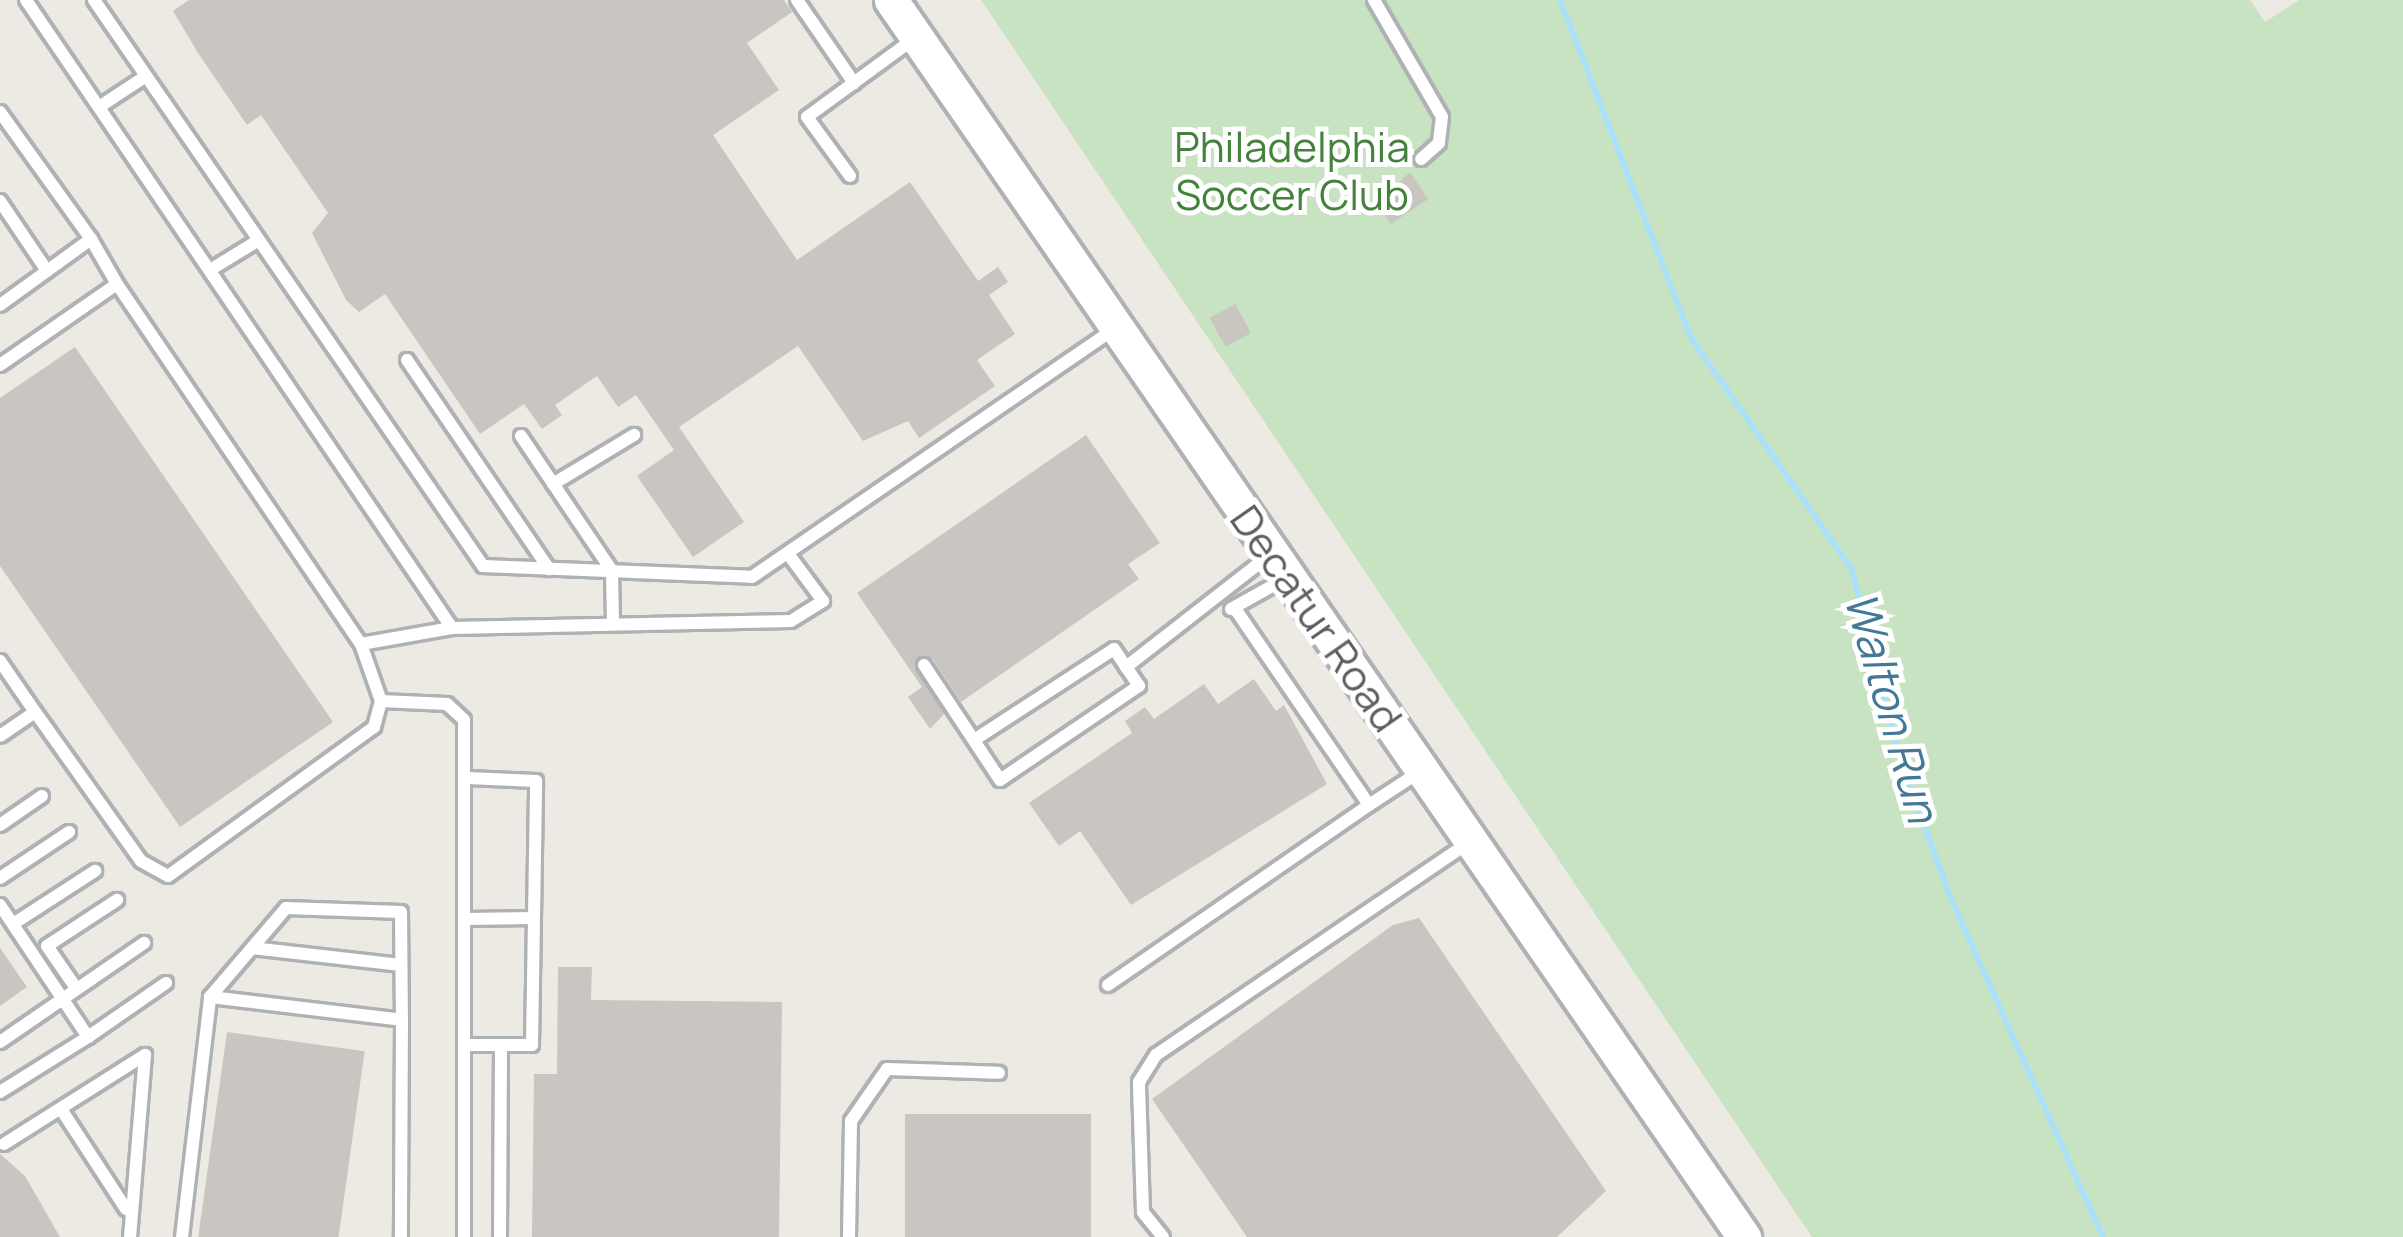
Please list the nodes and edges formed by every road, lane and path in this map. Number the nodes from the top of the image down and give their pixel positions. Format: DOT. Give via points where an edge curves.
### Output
graph roads {
  1 [pos="26,0"];
  2 [pos="94,0"];
  3 [pos="797,0"];
  4 [pos="891,0"];
  5 [pos="1374,0"];
  6 [pos="916,37"];
  7 [pos="146,76"];
  8 [pos="854,82"];
  9 [pos="98,107"];
  10 [pos="0,112"];
  11 [pos="1421,159"];
  12 [pos="850,176"];
  13 [pos="0,200"];
  14 [pos="91,239"];
  15 [pos="259,240"];
  16 [pos="210,270"];
  17 [pos="47,271"];
  18 [pos="117,284"];
  19 [pos="0,305"];
  20 [pos="1116,327"];
  21 [pos="407,359"];
  22 [pos="0,364"];
  23 [pos="634,435"];
  24 [pos="520,436"];
  25 [pos="553,484"];
  26 [pos="789,555"];
  27 [pos="1280,565"];
  28 [pos="549,568"];
  29 [pos="612,572"];
  30 [pos="1218,606"];
  31 [pos="1236,610"];
  32 [pos="613,621"];
  33 [pos="452,628"];
  34 [pos="362,644"];
  35 [pos="0,661"];
  36 [pos="924,665"];
  37 [pos="1126,667"];
  38 [pos="381,701"];
  39 [pos="35,712"];
  40 [pos="0,736"];
  41 [pos="974,740"];
  42 [pos="1422,771"];
  43 [pos="467,778"];
  44 [pos="42,796"];
  45 [pos="1369,805"];
  46 [pos="0,825"];
  47 [pos="69,832"];
  48 [pos="1471,842"];
  49 [pos="94,871"];
  50 [pos="0,878"];
  51 [pos="117,900"];
  52 [pos="0,905"];
  53 [pos="534,918"];
  54 [pos="466,919"];
  55 [pos="13,924"];
  56 [pos="144,943"];
  57 [pos="252,948"];
  58 [pos="401,964"];
  59 [pos="166,983"];
  60 [pos="1108,985"];
  61 [pos="76,988"];
  62 [pos="210,997"];
  63 [pos="62,998"];
  64 [pos="402,1020"];
  65 [pos="88,1037"];
  66 [pos="0,1042"];
  67 [pos="501,1045"];
  68 [pos="466,1046"];
  69 [pos="999,1072"];
  70 [pos="0,1092"];
  71 [pos="61,1109"];
  72 [pos="4,1144"];
  73 [pos="127,1210"];
  74 [pos="130,1237"];
  75 [pos="182,1237"];
  76 [pos="401,1237"];
  77 [pos="464,1237"];
  78 [pos="500,1237"];
  79 [pos="849,1237"];
  80 [pos="1163,1237"];
  81 [pos="1744,1237"];
  1 -- 9 [label="lane"];
  2 -- 7 [label="lane"];
  3 -- 8 [label="lane"];
  4 -- 6 [label="street, Decatur Road"];
  5 -- 11 [label="lane" via="1442,117 1439,143"];
  6 -- 8 [label="lane"];
  6 -- 20 [label="street, Decatur Road"];
  7 -- 9 [label="lane"];
  7 -- 15 [label="lane"];
  8 -- 12 [label="lane" via="807,117"];
  9 -- 16 [label="lane"];
  10 -- 14 [label="lane"];
  13 -- 17 [label="lane"];
  14 -- 17 [label="lane"];
  14 -- 18 [label="lane"];
  15 -- 16 [label="lane"];
  15 -- 28 [label="lane" via="483,566"];
  16 -- 33 [label="lane"];
  17 -- 19 [label="lane"];
  18 -- 22 [label="lane"];
  18 -- 34 [label="lane"];
  20 -- 26 [label="lane"];
  20 -- 27 [label="street, Decatur Road"];
  21 -- 28 [label="lane"];
  23 -- 25 [label="lane"];
  24 -- 25 [label="lane"];
  25 -- 29 [label="lane"];
  26 -- 29 [label="lane" via="752,578"];
  26 -- 32 [label="lane" via="823,602 791,621"];
  27 -- 30 [label="lane"];
  27 -- 31 [label="lane"];
  27 -- 42 [label="street, Decatur Road"];
  28 -- 29 [label="lane"];
  29 -- 32 [label="lane"];
  30 -- 31 [label="lane"];
  30 -- 37 [label="lane"];
  31 -- 45 [label="lane"];
  32 -- 33 [label="lane"];
  33 -- 34 [label="lane"];
  34 -- 38 [label="lane"];
  35 -- 39 [label="lane"];
  36 -- 41 [label="lane"];
  37 -- 41 [label="lane" via="1114,649"];
  37 -- 41 [label="lane" via="1139,686 1000,780"];
  38 -- 39 [label="lane" via="374,727 168,876 141,861"];
  38 -- 43 [label="lane" via="447,704 464,720"];
  39 -- 40 [label="lane"];
  42 -- 45 [label="lane"];
  42 -- 48 [label="street, Decatur Road"];
  43 -- 53 [label="lane" via="536,781"];
  43 -- 54 [label="lane"];
  44 -- 46 [label="lane"];
  45 -- 60 [label="lane"];
  47 -- 50 [label="lane"];
  48 -- 80 [label="lane" via="1156,1055 1139,1082 1142,1190"];
  48 -- 81 [label="street, Decatur Road"];
  49 -- 55 [label="lane"];
  51 -- 61 [label="lane" via="47,946"];
  52 -- 55 [label="lane"];
  53 -- 54 [label="lane"];
  53 -- 67 [label="lane" via="532,1045"];
  54 -- 68 [label="lane"];
  55 -- 63 [label="lane"];
  56 -- 61 [label="lane"];
  57 -- 58 [label="lane"];
  57 -- 58 [label="lane" via="286,908 400,913"];
  57 -- 62 [label="lane"];
  58 -- 64 [label="lane"];
  59 -- 65 [label="lane"];
  61 -- 63 [label="lane"];
  62 -- 64 [label="lane"];
  62 -- 75 [label="lane"];
  63 -- 65 [label="lane"];
  63 -- 66 [label="lane"];
  64 -- 76 [label="lane"];
  65 -- 70 [label="lane"];
  67 -- 68 [label="lane"];
  67 -- 78 [label="lane"];
  68 -- 77 [label="lane"];
  69 -- 79 [label="lane" via="887,1070 850,1121"];
  71 -- 72 [label="lane"];
  71 -- 73 [label="lane"];
  71 -- 73 [label="lane" via="146,1055"];
  73 -- 74 [label="lane"];
}
